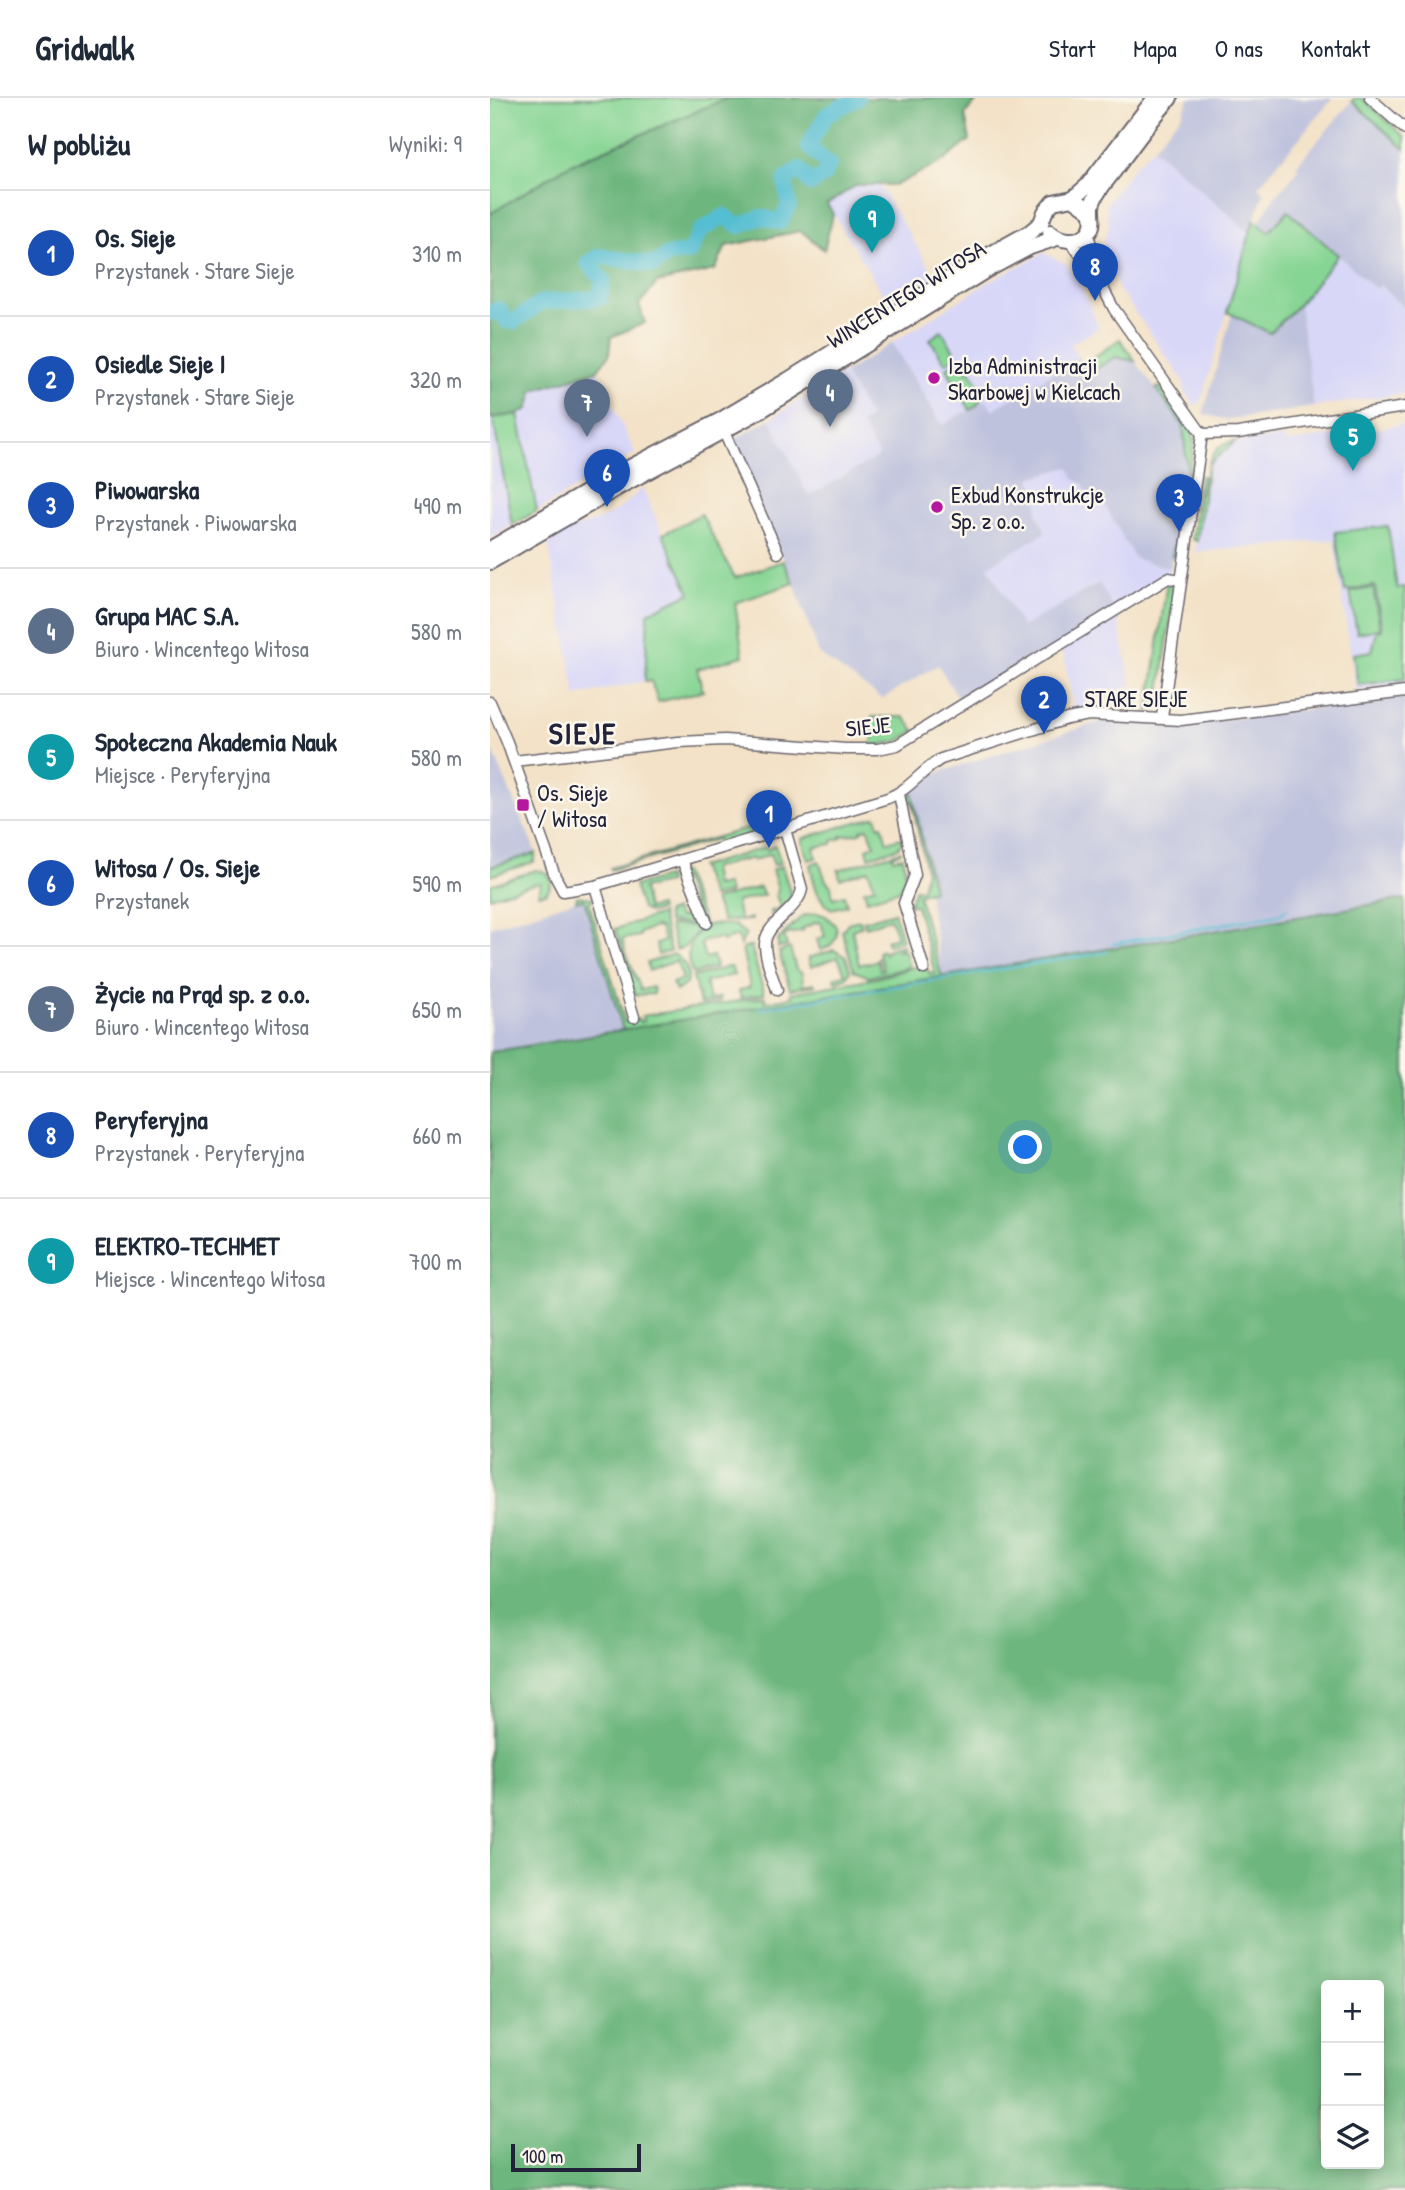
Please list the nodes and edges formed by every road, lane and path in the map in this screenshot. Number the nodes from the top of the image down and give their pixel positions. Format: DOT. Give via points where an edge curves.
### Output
graph roads {
  1 [pos="1155,98"];
  2 [pos="1170,98"];
  3 [pos="1370,98"];
  4 [pos="1405,129"];
  5 [pos="1073,198"];
  6 [pos="1092,212"];
  7 [pos="1044,218"];
  8 [pos="1088,233"];
  9 [pos="1063,239"];
  10 [pos="1096,275"];
  11 [pos="1405,407"];
  12 [pos="724,432"];
  13 [pos="1202,435"];
  14 [pos="490,549"];
  15 [pos="778,553"];
  16 [pos="490,562"];
  17 [pos="1181,580"];
  18 [pos="1405,692"];
  19 [pos="490,702"];
  20 [pos="1161,718"];
  21 [pos="514,761"];
  22 [pos="899,794"];
  23 [pos="785,829"];
  24 [pos="682,860"];
  25 [pos="595,886"];
  26 [pos="707,923"];
  27 [pos="924,969"];
  28 [pos="777,990"];
  29 [pos="634,1017"];
  1 -- 5 [label="main road" via="1090,183"];
  2 -- 6 [label="main road" via="1104,184"];
  3 -- 4 [label="street"];
  5 -- 6 [label="main road"];
  5 -- 7 [label="main road" via="1053,202"];
  6 -- 8 [label="main road"];
  7 -- 9 [label="main road" via="1051,234"];
  7 -- 14 [label="main road, WINCENTEGO WITOSA" via="1025,236 788,380"];
  8 -- 9 [label="main road" via="1077,240"];
  8 -- 10 [label="street"];
  9 -- 10 [label="street"];
  9 -- 12 [label="main road, WINCENTEGO WITOSA" via="1030,247 985,271"];
  10 -- 13 [label="street" via="1114,309"];
  11 -- 13 [label="street"];
  12 -- 15 [label="street"];
  12 -- 16 [label="main road, WINCENTEGO WITOSA" via="653,467"];
  13 -- 17 [label="street"];
  17 -- 20 [label="street"];
  17 -- 21 [label="street, SIEJE" via="1168,578 897,745 846,749 725,740"];
  18 -- 20 [label="street, STARE SIEJE" via="1181,720"];
  19 -- 21 [label="street"];
  20 -- 22 [label="street, STARE SIEJE" via="1100,714 1067,719 941,759"];
  21 -- 25 [label="street, STARE SIEJE" via="563,891"];
  22 -- 23 [label="street, STARE SIEJE"];
  22 -- 27 [label="street" via="915,875 904,903"];
  23 -- 24 [label="street, STARE SIEJE"];
  23 -- 28 [label="street" via="803,889 766,936 765,950"];
  24 -- 25 [label="street, STARE SIEJE"];
  24 -- 26 [label="street"];
  25 -- 29 [label="street"];
}
